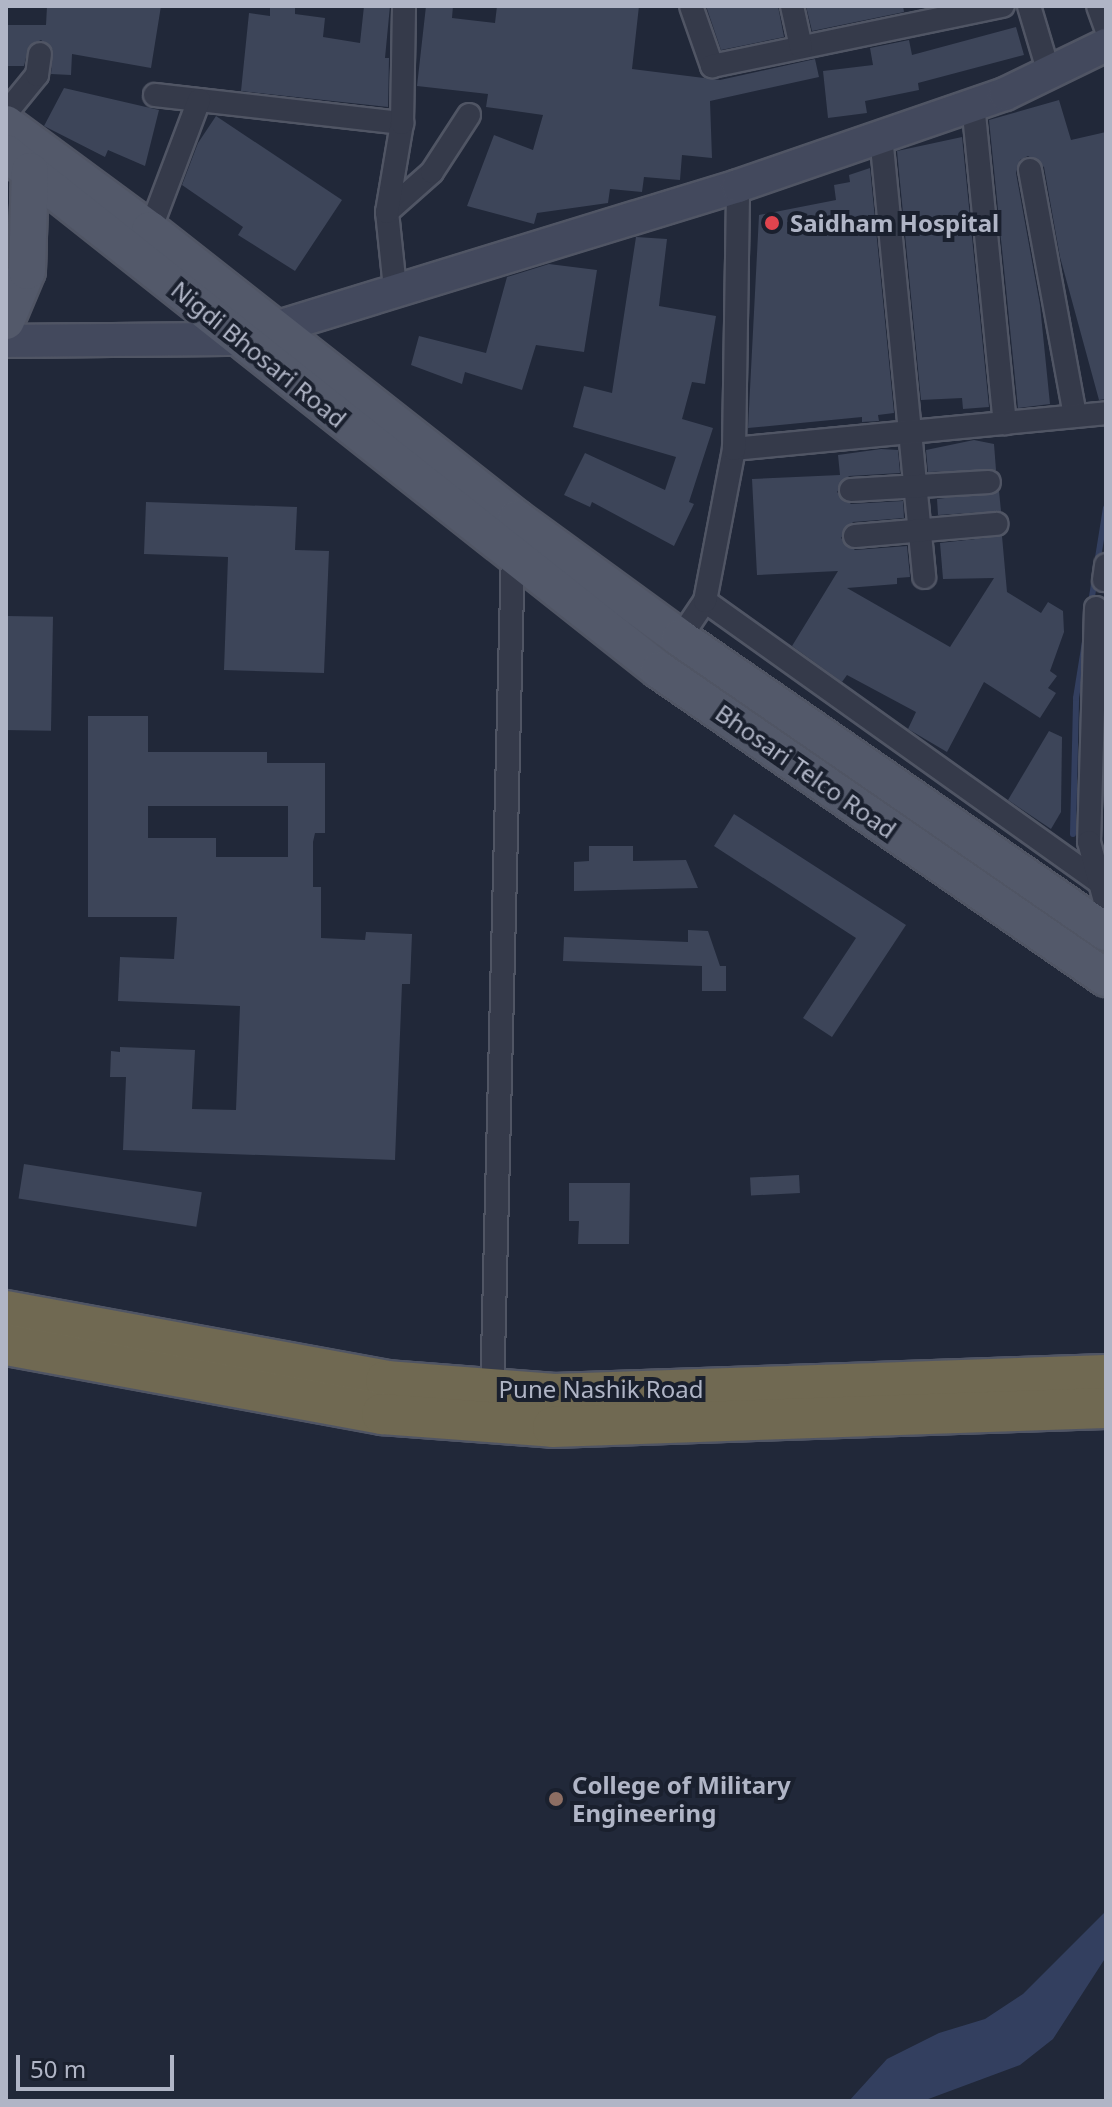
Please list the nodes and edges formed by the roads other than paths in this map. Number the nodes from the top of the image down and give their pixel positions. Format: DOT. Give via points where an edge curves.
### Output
graph roads {
  1 [pos="404,6"];
  2 [pos="691,6"];
  3 [pos="792,6"];
  4 [pos="1003,6"];
  5 [pos="1029,6"];
  6 [pos="1098,6"];
  7 [pos="918,16"];
  8 [pos="1106,28"];
  9 [pos="1106,45"];
  10 [pos="801,47"];
  11 [pos="40,54"];
  12 [pos="1049,73"];
  13 [pos="155,95"];
  14 [pos="199,100"];
  15 [pos="973,104"];
  16 [pos="6,113"];
  17 [pos="469,115"];
  18 [pos="402,123"];
  19 [pos="6,124"];
  20 [pos="881,136"];
  21 [pos="18,162"];
  22 [pos="1030,170"];
  23 [pos="738,186"];
  24 [pos="387,212"];
  25 [pos="150,230"];
  26 [pos="395,288"];
  27 [pos="6,321"];
  28 [pos="274,328"];
  29 [pos="239,339"];
  30 [pos="6,341"];
  31 [pos="1106,413"];
  32 [pos="1075,416"];
  33 [pos="1005,423"];
  34 [pos="911,432"];
  35 [pos="734,449"];
  36 [pos="989,482"];
  37 [pos="916,486"];
  38 [pos="851,490"];
  39 [pos="517,519"];
  40 [pos="996,524"];
  41 [pos="919,530"];
  42 [pos="855,536"];
  43 [pos="512,556"];
  44 [pos="924,577"];
  45 [pos="705,601"];
  46 [pos="1096,608"];
  47 [pos="680,638"];
  48 [pos="1097,746"];
  49 [pos="1103,885"];
  50 [pos="1106,905"];
  51 [pos="1106,932"];
  52 [pos="1106,978"];
  53 [pos="6,1311"];
  54 [pos="6,1345"];
  55 [pos="1106,1375"];
  56 [pos="492,1406"];
  57 [pos="1106,1408"];
  1 -- 18 [label="street"];
  2 -- 10 [label="street" via="712,66"];
  3 -- 10 [label="street"];
  4 -- 7 [label="street"];
  5 -- 12 [label="street"];
  6 -- 8 [label="street"];
  7 -- 10 [label="street"];
  9 -- 12 [label="street"];
  11 -- 16 [label="street" via="37,75"];
  12 -- 15 [label="street"];
  13 -- 14 [label="street"];
  14 -- 18 [label="street"];
  14 -- 25 [label="street"];
  15 -- 20 [label="street"];
  15 -- 33 [label="street"];
  17 -- 24 [label="street" via="432,172"];
  18 -- 24 [label="street"];
  19 -- 25 [label="main road, Nigdi Bhosari Road"];
  20 -- 23 [label="street"];
  20 -- 34 [label="street"];
  21 -- 27 [label="main road" via="27,271"];
  21 -- 29 [label="main road, Nigdi Bhosari Road"];
  22 -- 32 [label="street"];
  23 -- 26 [label="street"];
  23 -- 35 [label="street"];
  24 -- 26 [label="street"];
  25 -- 28 [label="main road, Nigdi Bhosari Road"];
  26 -- 28 [label="street"];
  28 -- 29 [label="street"];
  28 -- 39 [label="main road, Nigdi Bhosari Road"];
  29 -- 30 [label="street"];
  29 -- 43 [label="main road, Nigdi Bhosari Road"];
  31 -- 32 [label="street"];
  32 -- 33 [label="street"];
  33 -- 34 [label="street"];
  34 -- 35 [label="street"];
  34 -- 37 [label="street"];
  35 -- 45 [label="street"];
  36 -- 37 [label="street"];
  37 -- 38 [label="street"];
  37 -- 41 [label="street"];
  39 -- 43 [label="street"];
  39 -- 47 [label="main road, Bhosari Telco Road"];
  40 -- 41 [label="street"];
  41 -- 42 [label="street"];
  41 -- 44 [label="street"];
  43 -- 52 [label="main road, Bhosari Telco Road" via="659,670"];
  43 -- 56 [label="street"];
  45 -- 47 [label="street"];
  45 -- 49 [label="street"];
  46 -- 48 [label="street"];
  47 -- 51 [label="main road, Bhosari Telco Road"];
  48 -- 49 [label="street" via="1089,842"];
  49 -- 50 [label="street"];
  53 -- 56 [label="highway, Pune Nashik Road" via="386,1381"];
  54 -- 56 [label="highway, Pune Nashik Road" via="382,1414"];
  55 -- 56 [label="highway, Pune Nashik Road" via="554,1394"];
  56 -- 57 [label="highway, Pune Nashik Road" via="553,1427"];
}
